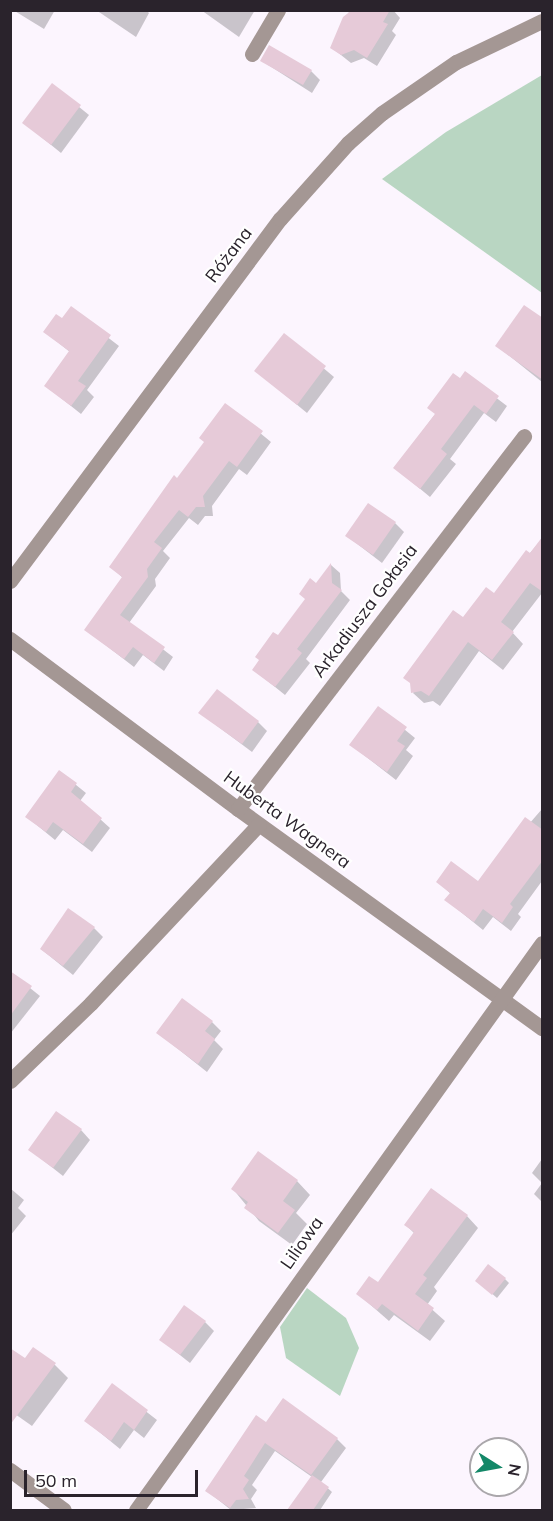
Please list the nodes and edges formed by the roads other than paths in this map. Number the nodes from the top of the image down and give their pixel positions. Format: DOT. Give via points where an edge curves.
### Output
graph roads {
  1 [pos="278,10"];
  2 [pos="543,21"];
  3 [pos="252,54"];
  4 [pos="524,436"];
  5 [pos="10,581"];
  6 [pos="10,639"];
  7 [pos="238,809"];
  8 [pos="259,825"];
  9 [pos="543,944"];
  10 [pos="500,998"];
  11 [pos="543,1028"];
  12 [pos="10,1081"];
  13 [pos="10,1470"];
  14 [pos="64,1510"];
  15 [pos="136,1510"];
  1 -- 3 [label="street"];
  2 -- 5 [label="street, Różana" via="456,62 382,113 348,142 280,219"];
  4 -- 7 [label="street, Arkadiusza Gołasia"];
  6 -- 7 [label="street, Huberta Wagnera"];
  7 -- 8 [label="street, Huberta Wagnera"];
  8 -- 10 [label="street, Huberta Wagnera"];
  8 -- 12 [label="street" via="91,1003"];
  9 -- 10 [label="street, Liliowa"];
  10 -- 11 [label="street, Huberta Wagnera"];
  10 -- 15 [label="street, Liliowa"];
  13 -- 14 [label="street"];
}
